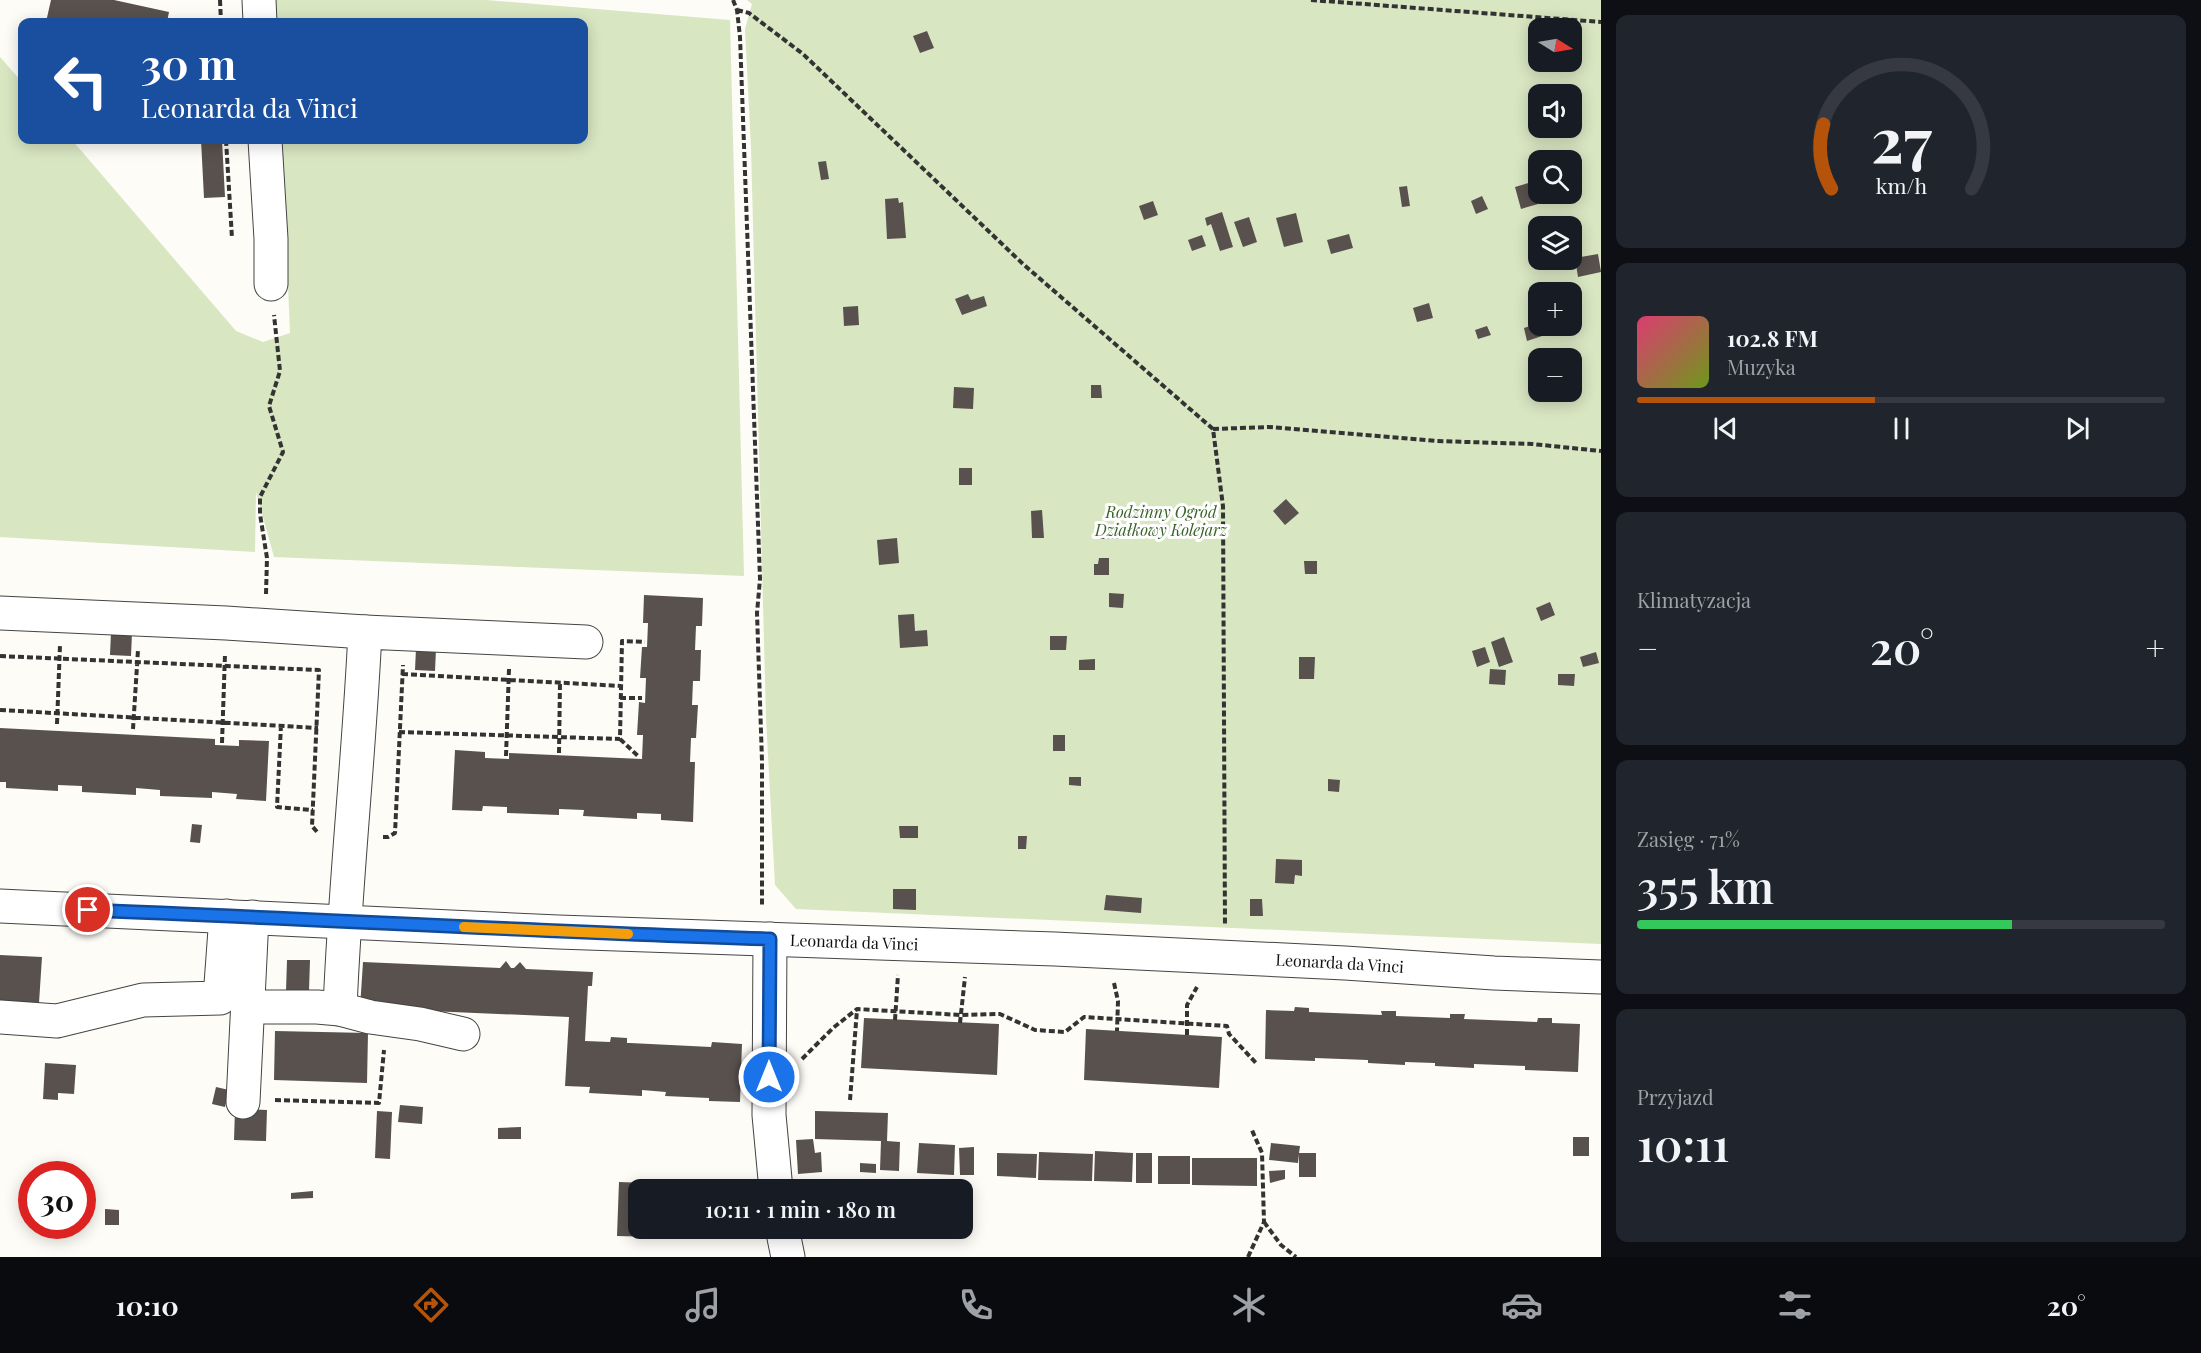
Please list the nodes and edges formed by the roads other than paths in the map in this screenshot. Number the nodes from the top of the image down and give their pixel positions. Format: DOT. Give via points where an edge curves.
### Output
graph roads {
  1 [pos="259,0"];
  2 [pos="260,18"];
  3 [pos="265,144"];
  4 [pos="271,284"];
  5 [pos="0,612"];
  6 [pos="365,632"];
  7 [pos="586,642"];
  8 [pos="0,906"];
  9 [pos="239,916"];
  10 [pos="343,921"];
  11 [pos="770,939"];
  12 [pos="1601,977"];
  13 [pos="248,1007"];
  14 [pos="340,1009"];
  15 [pos="0,1017"];
  16 [pos="463,1034"];
  17 [pos="255,1100"];
  18 [pos="775,1179"];
  19 [pos="784,1239"];
  20 [pos="788,1257"];
  1 -- 2 [label="street"];
  3 -- 4 [label="street"];
  5 -- 6 [label="street"];
  6 -- 7 [label="street"];
  6 -- 10 [label="street"];
  8 -- 9 [label="street, Leonarda da Vinci"];
  9 -- 10 [label="street, Leonarda da Vinci"];
  9 -- 13 [label="street"];
  9 -- 15 [label="street" via="220,998 143,1000 57,1022"];
  10 -- 11 [label="street, Leonarda da Vinci"];
  10 -- 14 [label="street"];
  11 -- 12 [label="street, Leonarda da Vinci"];
  11 -- 18 [label="street" via="769,1115"];
  13 -- 14 [label="street"];
  13 -- 17 [label="street"];
  14 -- 16 [label="street"];
  19 -- 20 [label="street"];
}
